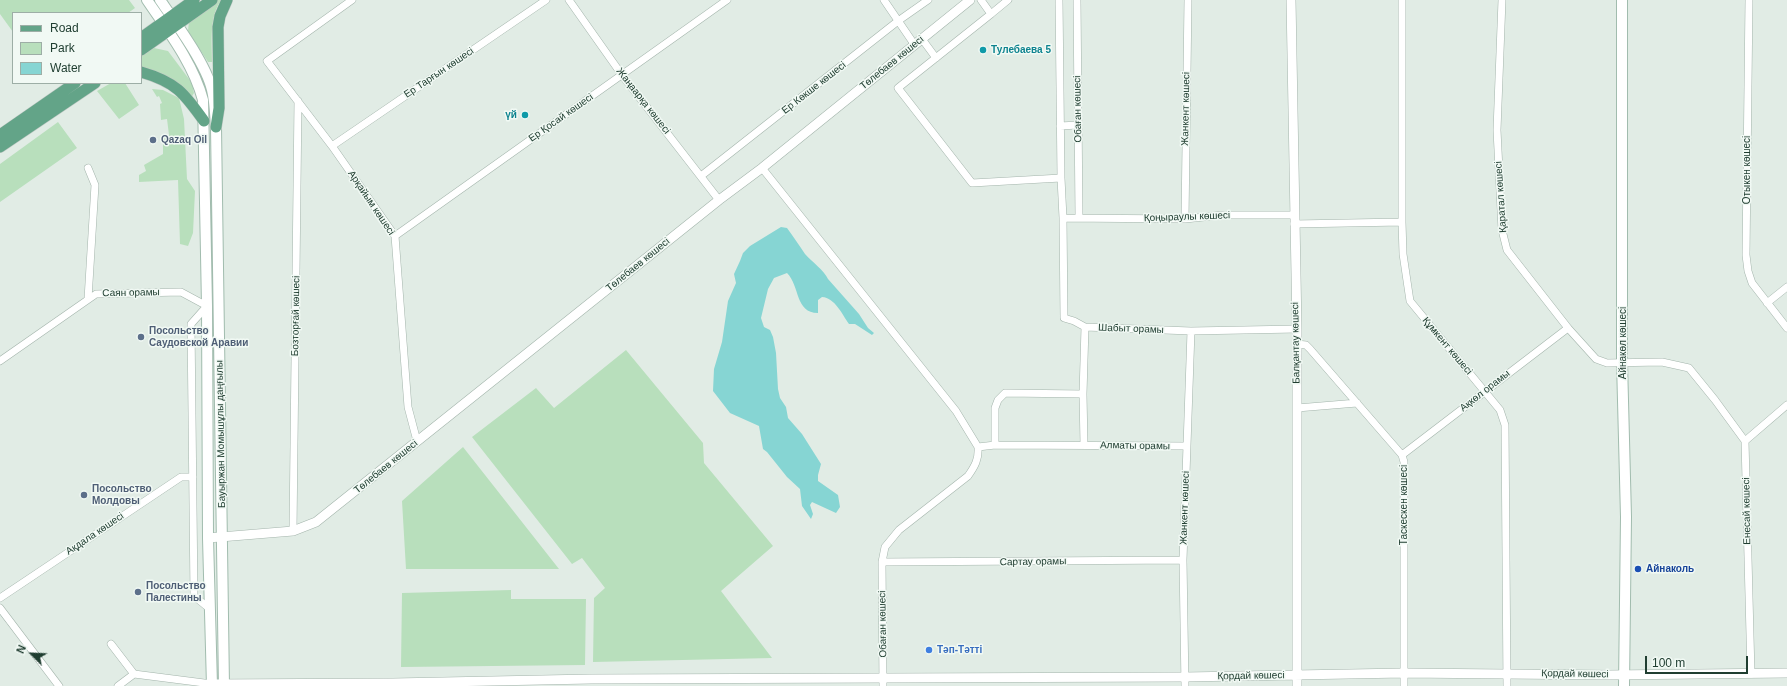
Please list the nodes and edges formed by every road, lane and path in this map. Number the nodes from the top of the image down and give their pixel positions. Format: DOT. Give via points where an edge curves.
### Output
graph roads {
  1 [pos="147,0"];
  2 [pos="160,0"];
  3 [pos="194,0"];
  4 [pos="212,0"];
  5 [pos="227,0"];
  6 [pos="352,0"];
  7 [pos="546,0"];
  8 [pos="569,0"];
  9 [pos="727,0"];
  10 [pos="884,0"];
  11 [pos="928,0"];
  12 [pos="970,0"];
  13 [pos="981,0"];
  14 [pos="1008,0"];
  15 [pos="1059,0"];
  16 [pos="1077,0"];
  17 [pos="1188,0"];
  18 [pos="1291,0"];
  19 [pos="1402,0"];
  20 [pos="1502,0"];
  21 [pos="1622,0"];
  22 [pos="1749,0"];
  23 [pos="991,14"];
  24 [pos="898,21"];
  25 [pos="170,24"];
  26 [pos="142,38"];
  27 [pos="918,42"];
  28 [pos="142,49"];
  29 [pos="936,58"];
  30 [pos="142,72"];
  31 [pos="622,75"];
  32 [pos="74,84"];
  33 [pos="94,84"];
  34 [pos="298,101"];
  35 [pos="204,121"];
  36 [pos="1078,125"];
  37 [pos="1060,126"];
  38 [pos="216,127"];
  39 [pos="0,135"];
  40 [pos="332,146"];
  41 [pos="0,147"];
  42 [pos="88,168"];
  43 [pos="762,168"];
  44 [pos="701,176"];
  45 [pos="1061,178"];
  46 [pos="719,200"];
  47 [pos="1079,217"];
  48 [pos="1063,218"];
  49 [pos="1184,219"];
  50 [pos="1294,219"];
  51 [pos="1402,222"];
  52 [pos="394,236"];
  53 [pos="1787,287"];
  54 [pos="88,299"];
  55 [pos="1767,303"];
  56 [pos="207,306"];
  57 [pos="1085,327"];
  58 [pos="1568,328"];
  59 [pos="1787,328"];
  60 [pos="1297,329"];
  61 [pos="1191,331"];
  62 [pos="1297,344"];
  63 [pos="0,361"];
  64 [pos="1622,362"];
  65 [pos="1485,391"];
  66 [pos="1083,394"];
  67 [pos="1357,403"];
  68 [pos="1787,405"];
  69 [pos="1297,408"];
  70 [pos="417,441"];
  71 [pos="1745,441"];
  72 [pos="995,445"];
  73 [pos="1084,445"];
  74 [pos="1186,446"];
  75 [pos="978,447"];
  76 [pos="1402,455"];
  77 [pos="193,477"];
  78 [pos="293,531"];
  79 [pos="222,537"];
  80 [pos="208,538"];
  81 [pos="1183,560"];
  82 [pos="882,562"];
  83 [pos="0,598"];
  84 [pos="0,608"];
  85 [pos="210,609"];
  86 [pos="111,644"];
  87 [pos="1404,673"];
  88 [pos="1787,673"];
  89 [pos="134,674"];
  90 [pos="1506,674"];
  91 [pos="1751,674"];
  92 [pos="1297,675"];
  93 [pos="1624,675"];
  94 [pos="883,682"];
  95 [pos="1185,682"];
  96 [pos="557,683"];
  97 [pos="212,685"];
  98 [pos="224,685"];
  99 [pos="341,685"];
  100 [pos="59,686"];
  101 [pos="118,686"];
  102 [pos="1297,686"];
  103 [pos="1404,686"];
  104 [pos="1506,686"];
  105 [pos="1624,686"];
  1 -- 25 [label="main road"];
  2 -- 25 [label="main road"];
  3 -- 25 [label="main road"];
  4 -- 25 [label="main road"];
  5 -- 38 [label="main road" via="218,27 219,108"];
  6 -- 34 [label="street, Арқайым көшесі" via="267,61"];
  7 -- 40 [label="street, Ер Тарғын көшесі"];
  8 -- 31 [label="street, Жаңаарқа көшесі"];
  9 -- 31 [label="street, Ер Қосай көшесі"];
  10 -- 24 [label="street"];
  11 -- 24 [label="street, Ер Көкше көшесі"];
  12 -- 27 [label="street, Төлебаев көшесі"];
  13 -- 23 [label="street"];
  14 -- 23 [label="street"];
  15 -- 37 [label="street"];
  16 -- 36 [label="street, Обаған көшесі"];
  17 -- 49 [label="street, Жанкент көшесі"];
  18 -- 50 [label="street, Балқантау көшесі"];
  19 -- 51 [label="street, Құмкент көшесі"];
  20 -- 58 [label="street, Қаратал көшесі" via="1497,130 1502,230 1507,250"];
  21 -- 64 [label="main road, Айнакөл көшесі"];
  22 -- 55 [label="street, Отыкен көшесі" via="1746,255 1750,279"];
  23 -- 29 [label="street"];
  24 -- 27 [label="street"];
  24 -- 44 [label="street, Ер Көкше көшесі"];
  25 -- 26 [label="main road"];
  25 -- 28 [label="main road"];
  25 -- 35 [label="main road, Бауыржан Момышұлы даңғылы" via="199,84"];
  25 -- 38 [label="main road, Бауыржан Момышұлы даңғылы" via="207,74 212,90"];
  27 -- 29 [label="street"];
  27 -- 43 [label="street, Төлебаев көшесі"];
  29 -- 45 [label="street" via="898,88 972,183"];
  30 -- 35 [label="main road" via="178,88"];
  31 -- 44 [label="street, Жаңаарқа көшесі"];
  31 -- 52 [label="street, Ер Қосай көшесі"];
  32 -- 39 [label="main road"];
  33 -- 41 [label="main road"];
  34 -- 40 [label="street, Арқайым көшесі"];
  34 -- 78 [label="street, Бозторғай көшесі"];
  35 -- 56 [label="main road, Бауыржан Момышұлы даңғылы"];
  36 -- 37 [label="street"];
  36 -- 47 [label="street, Обаған көшесі"];
  37 -- 45 [label="street"];
  38 -- 79 [label="main road, Бауыржан Момышұлы даңғылы"];
  40 -- 52 [label="street, Арқайым көшесі"];
  42 -- 54 [label="street" via="95,185"];
  43 -- 46 [label="street, Төлебаев көшесі"];
  43 -- 75 [label="street" via="956,411"];
  44 -- 46 [label="street, Жаңаарқа көшесі"];
  45 -- 48 [label="street"];
  46 -- 70 [label="street, Төлебаев көшесі"];
  47 -- 48 [label="street, Қоңыраулы көшесі"];
  47 -- 49 [label="street, Қоңыраулы көшесі"];
  48 -- 57 [label="street" via="1064,318"];
  49 -- 50 [label="street, Қоңыраулы көшесі" via="1223,215"];
  50 -- 51 [label="street, Қоңыраулы көшесі"];
  50 -- 60 [label="street, Балқантау көшесі"];
  51 -- 65 [label="street, Құмкент көшесі" via="1403,254 1410,301"];
  52 -- 70 [label="street, Арқайым көшесі" via="408,407"];
  53 -- 55 [label="street"];
  54 -- 56 [label="street, Саян орамы" via="96,294 181,292"];
  54 -- 63 [label="street, Саян орамы"];
  55 -- 59 [label="street, Отыкен көшесі"];
  56 -- 77 [label="street" via="191,324"];
  56 -- 80 [label="main road, Бауыржан Момышұлы даңғылы"];
  57 -- 61 [label="street, Шабыт орамы"];
  57 -- 66 [label="street, Шабыт орамы"];
  58 -- 64 [label="street, Қаратал көшесі" via="1596,359 1607,363"];
  58 -- 65 [label="street, Ақкөл орамы"];
  60 -- 61 [label="street, Шабыт орамы"];
  60 -- 62 [label="street, Балқантау көшесі"];
  61 -- 74 [label="street, Жанкент көшесі"];
  62 -- 67 [label="street, Таскескен көшесі" via="1306,345"];
  62 -- 69 [label="street, Балқантау көшесі"];
  64 -- 71 [label="street, Қаратал көшесі" via="1662,362 1689,368"];
  64 -- 93 [label="main road, Айнакөл көшесі" via="1626,517"];
  65 -- 76 [label="street, Ақкөл орамы"];
  65 -- 90 [label="street, Құмкент көшесі" via="1500,410 1505,425"];
  66 -- 72 [label="street" via="1005,393 995,408"];
  66 -- 73 [label="street, Шабыт орамы"];
  67 -- 69 [label="street"];
  67 -- 76 [label="street, Таскескен көшесі"];
  68 -- 71 [label="street"];
  69 -- 92 [label="street, Балқантау көшесі"];
  70 -- 78 [label="street, Төлебаев көшесі" via="316,522"];
  71 -- 91 [label="street, Енесай көшесі"];
  72 -- 73 [label="street, Алматы орамы"];
  72 -- 75 [label="street, Алматы орамы"];
  73 -- 74 [label="street, Алматы орамы"];
  74 -- 81 [label="street, Жанкент көшесі"];
  75 -- 82 [label="street, Обаған көшесі" via="976,465 968,476 899,530 885,547"];
  76 -- 87 [label="street, Таскескен көшесі"];
  77 -- 83 [label="street, Ақдала көшесі" via="181,477"];
  77 -- 85 [label="street" via="194,596"];
  78 -- 79 [label="street, Төлебаев көшесі"];
  79 -- 80 [label="street, Төлебаев көшесі"];
  79 -- 98 [label="main road, Бауыржан Момышұлы даңғылы"];
  80 -- 85 [label="main road, Бауыржан Момышұлы даңғылы"];
  81 -- 82 [label="street, Сартау орамы"];
  81 -- 95 [label="street, Жанкент көшесі"];
  82 -- 94 [label="street, Обаған көшесі"];
  84 -- 100 [label="street"];
  85 -- 97 [label="main road, Бауыржан Момышұлы даңғылы"];
  86 -- 89 [label="street"];
  87 -- 90 [label="street, Қордай көшесі"];
  87 -- 92 [label="street, Қордай көшесі"];
  87 -- 103 [label="street, Таскескен көшесі"];
  88 -- 91 [label="street, Қордай көшесі"];
  89 -- 97 [label="street"];
  89 -- 101 [label="street"];
  90 -- 93 [label="street, Қордай көшесі"];
  90 -- 104 [label="street, Құмкент көшесі"];
  91 -- 93 [label="street, Қордай көшесі"];
  92 -- 95 [label="street, Қордай көшесі"];
  92 -- 102 [label="street, Балқантау көшесі"];
  93 -- 105 [label="main road, Айнакөл көшесі"];
  94 -- 95 [label="street, Қордай көшесі"];
  94 -- 96 [label="street, Қордай көшесі"];
  96 -- 99 [label="street, Қордай көшесі"];
  97 -- 98 [label="street, Қордай көшесі"];
  98 -- 99 [label="street, Қордай көшесі"];
}
